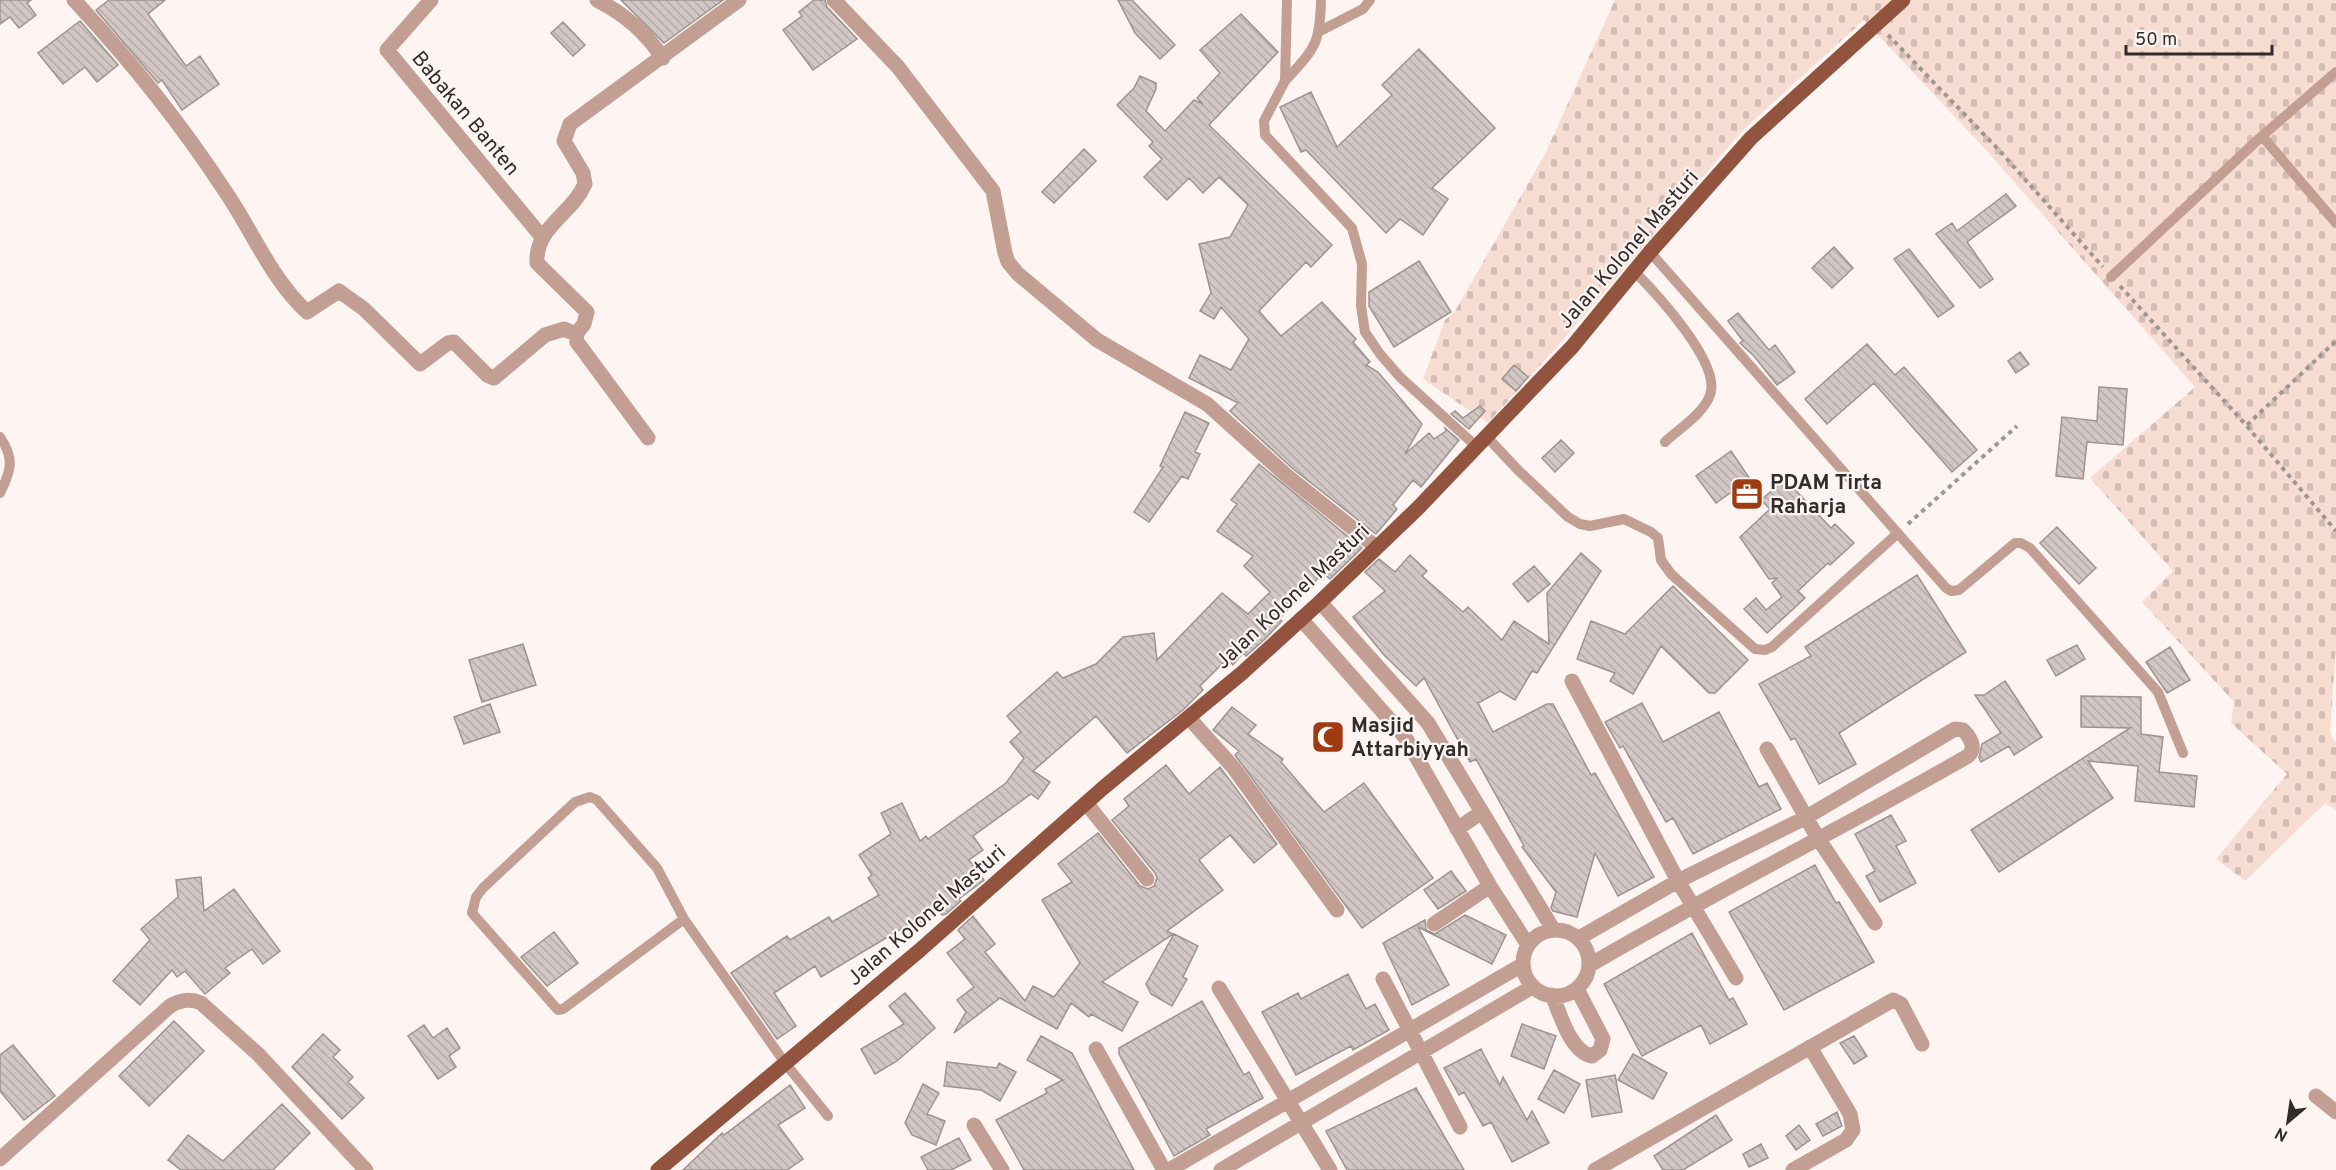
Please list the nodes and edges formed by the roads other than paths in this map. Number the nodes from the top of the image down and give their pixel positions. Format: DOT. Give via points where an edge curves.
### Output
graph roads {
  1 [pos="74,0"];
  2 [pos="431,0"];
  3 [pos="597,0"];
  4 [pos="739,0"];
  5 [pos="834,0"];
  6 [pos="1277,0"];
  7 [pos="1287,0"];
  8 [pos="1322,0"];
  9 [pos="1370,0"];
  10 [pos="1903,0"];
  11 [pos="1286,14"];
  12 [pos="1320,31"];
  13 [pos="663,58"];
  14 [pos="2335,75"];
  15 [pos="1285,81"];
  16 [pos="2262,136"];
  17 [pos="2336,223"];
  18 [pos="542,237"];
  19 [pos="1650,252"];
  20 [pos="1634,272"];
  21 [pos="2111,277"];
  22 [pos="576,334"];
  23 [pos="0,437"];
  24 [pos="648,438"];
  25 [pos="1482,442"];
  26 [pos="1665,442"];
  27 [pos="0,493"];
  28 [pos="1898,533"];
  29 [pos="1376,547"];
  30 [pos="1320,602"];
  31 [pos="1301,619"];
  32 [pos="1572,681"];
  33 [pos="1189,718"];
  34 [pos="1767,749"];
  35 [pos="2183,753"];
  36 [pos="1086,803"];
  37 [pos="1482,812"];
  38 [pos="1805,818"];
  39 [pos="1457,829"];
  40 [pos="1819,840"];
  41 [pos="1692,874"];
  42 [pos="1147,879"];
  43 [pos="1678,881"];
  44 [pos="1490,886"];
  45 [pos="1706,898"];
  46 [pos="1691,905"];
  47 [pos="1337,910"];
  48 [pos="684,919"];
  49 [pos="1434,924"];
  50 [pos="1875,924"];
  51 [pos="1553,929"];
  52 [pos="1579,938"];
  53 [pos="1528,945"];
  54 [pos="1522,965"];
  55 [pos="1590,965"];
  56 [pos="1736,978"];
  57 [pos="1383,979"];
  58 [pos="1532,987"];
  59 [pos="1220,988"];
  60 [pos="1577,989"];
  61 [pos="1552,995"];
  62 [pos="1428,1019"];
  63 [pos="1410,1030"];
  64 [pos="1440,1041"];
  65 [pos="1922,1044"];
  66 [pos="1810,1047"];
  67 [pos="1096,1049"];
  68 [pos="1422,1052"];
  69 [pos="785,1063"];
  70 [pos="1308,1089"];
  71 [pos="2316,1096"];
  72 [pos="1288,1101"];
  73 [pos="2336,1111"];
  74 [pos="1320,1112"];
  75 [pos="828,1116"];
  76 [pos="1301,1123"];
  77 [pos="974,1125"];
  78 [pos="1460,1127"];
  79 [pos="0,1160"];
  80 [pos="1188,1165"];
  81 [pos="359,1167"];
  82 [pos="658,1170"];
  83 [pos="1002,1170"];
  84 [pos="1164,1170"];
  85 [pos="1169,1170"];
  86 [pos="1221,1170"];
  87 [pos="1330,1170"];
  88 [pos="1595,1170"];
  89 [pos="1793,1170"];
  1 -- 22 [label="street" via="163,105 226,191 266,260 307,312 339,291 422,364 454,342 486,375 494,378 545,335 564,329"];
  2 -- 18 [label="street, Babakan Banten" via="387,50"];
  3 -- 13 [label="street" via="645,32"];
  4 -- 13 [label="street"];
  5 -- 29 [label="street" via="898,67 993,191 1005,253 1018,274 1097,340 1207,404 1286,476"];
  6 -- 11 [label="lane"];
  7 -- 11 [label="lane"];
  8 -- 12 [label="lane"];
  9 -- 12 [label="lane" via="1363,9"];
  10 -- 19 [label="main road, Jalan Kolonel Masturi" via="1751,138"];
  11 -- 15 [label="lane"];
  12 -- 15 [label="lane" via="1310,54"];
  13 -- 18 [label="street" via="567,129 564,141 584,173 585,184"];
  14 -- 16 [label="lane"];
  15 -- 25 [label="lane" via="1264,121 1265,135 1352,228 1362,264 1365,332 1400,377"];
  16 -- 17 [label="lane"];
  16 -- 21 [label="lane"];
  18 -- 22 [label="street" via="537,263 587,312"];
  19 -- 20 [label="main road, Jalan Kolonel Masturi"];
  19 -- 28 [label="lane"];
  20 -- 25 [label="main road, Jalan Kolonel Masturi" via="1572,347"];
  20 -- 26 [label="lane" via="1699,350 1712,383 1704,405"];
  22 -- 24 [label="street" via="588,359"];
  23 -- 27 [label="lane" via="9,450 10,473"];
  25 -- 28 [label="lane" via="1580,524 1590,526 1624,519 1652,532 1658,538 1661,560 1671,574 1755,649 1765,651 1772,647"];
  25 -- 29 [label="main road, Jalan Kolonel Masturi"];
  28 -- 35 [label="lane" via="1951,591 1959,590 2015,543 2030,548 2158,692"];
  29 -- 30 [label="main road, Jalan Kolonel Masturi"];
  30 -- 31 [label="main road, Jalan Kolonel Masturi"];
  30 -- 37 [label="street" via="1428,723"];
  31 -- 33 [label="main road, Jalan Kolonel Masturi"];
  31 -- 39 [label="street" via="1405,737"];
  32 -- 43 [label="street"];
  33 -- 36 [label="main road, Jalan Kolonel Masturi"];
  33 -- 47 [label="street" via="1233,767"];
  34 -- 38 [label="street"];
  36 -- 42 [label="street"];
  36 -- 69 [label="main road, Jalan Kolonel Masturi"];
  37 -- 39 [label="street"];
  37 -- 51 [label="street"];
  38 -- 40 [label="street"];
  38 -- 40 [label="street" via="1955,729 1967,734 1972,743 1968,756"];
  38 -- 41 [label="street"];
  39 -- 44 [label="street"];
  40 -- 45 [label="street"];
  40 -- 50 [label="street"];
  41 -- 43 [label="street"];
  41 -- 45 [label="street"];
  43 -- 46 [label="street"];
  43 -- 52 [label="street"];
  44 -- 49 [label="street"];
  44 -- 53 [label="street"];
  45 -- 46 [label="street"];
  46 -- 55 [label="street"];
  46 -- 56 [label="street"];
  48 -- 48 [label="lane" via="558,1010 472,913 472,905 483,888 575,801 590,797 608,811 657,868"];
  48 -- 69 [label="lane"];
  51 -- 52 [label="street"];
  51 -- 53 [label="street" via="1539,934"];
  52 -- 55 [label="street" via="1588,952"];
  53 -- 54 [label="street"];
  54 -- 58 [label="street"];
  54 -- 62 [label="street"];
  55 -- 60 [label="street"];
  57 -- 63 [label="street"];
  58 -- 61 [label="street"];
  58 -- 64 [label="street"];
  59 -- 72 [label="street"];
  60 -- 61 [label="street"];
  60 -- 61 [label="street" via="1603,1039 1600,1050 1592,1056 1576,1046"];
  62 -- 63 [label="street"];
  62 -- 64 [label="street"];
  63 -- 68 [label="street"];
  63 -- 70 [label="street"];
  64 -- 68 [label="street"];
  65 -- 66 [label="street" via="1901,1004 1893,1000"];
  66 -- 88 [label="street"];
  66 -- 89 [label="street" via="1850,1114 1853,1130 1846,1140"];
  67 -- 84 [label="street"];
  68 -- 74 [label="street"];
  68 -- 78 [label="street"];
  69 -- 75 [label="lane"];
  69 -- 82 [label="main road, Jalan Kolonel Masturi"];
  70 -- 72 [label="street"];
  70 -- 74 [label="street"];
  71 -- 73 [label="street"];
  72 -- 76 [label="street"];
  72 -- 80 [label="street"];
  74 -- 76 [label="street"];
  76 -- 86 [label="street"];
  76 -- 87 [label="street"];
  77 -- 83 [label="street"];
  79 -- 81 [label="street" via="170,1006 192,1000 201,1003 259,1056"];
  80 -- 85 [label="street"];
}
